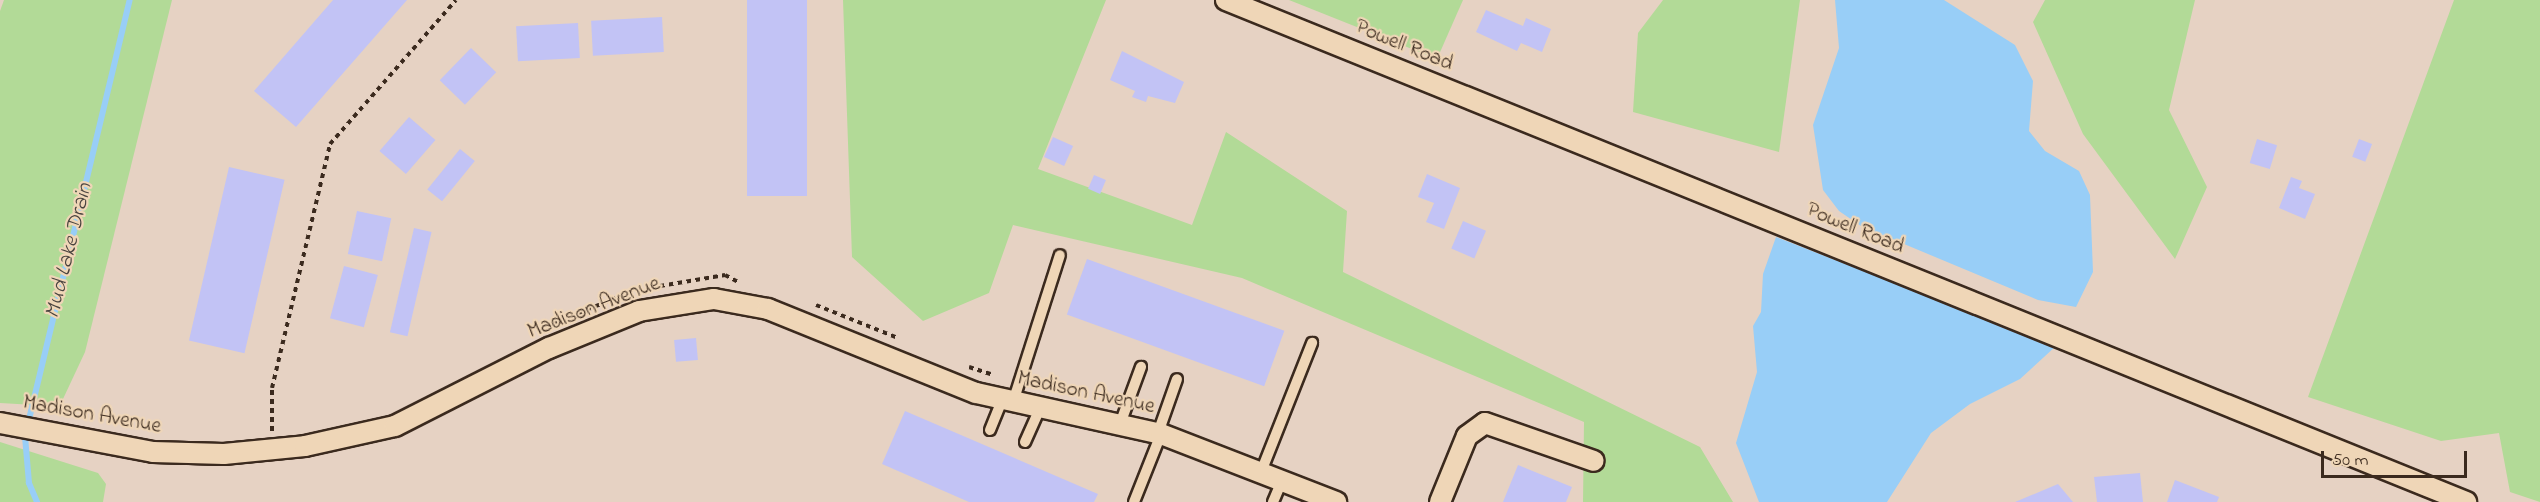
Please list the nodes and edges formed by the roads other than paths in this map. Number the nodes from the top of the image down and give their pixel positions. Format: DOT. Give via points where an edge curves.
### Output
graph roads {
  1 [pos="1226,0"];
  2 [pos="1060,255"];
  3 [pos="1312,343"];
  4 [pos="1141,367"];
  5 [pos="1177,379"];
  6 [pos="1008,401"];
  7 [pos="1040,408"];
  8 [pos="1,423"];
  9 [pos="1120,424"];
  10 [pos="990,430"];
  11 [pos="1159,434"];
  12 [pos="1025,442"];
  13 [pos="1594,461"];
  14 [pos="1261,472"];
  15 [pos="1282,481"];
  16 [pos="1309,497"];
  17 [pos="1134,502"];
  18 [pos="1273,502"];
  19 [pos="1336,502"];
  20 [pos="1440,502"];
  21 [pos="2466,502"];
  1 -- 21 [label="street, Powell Road"];
  2 -- 6 [label="lane"];
  3 -- 14 [label="lane"];
  4 -- 9 [label="lane"];
  5 -- 11 [label="lane"];
  6 -- 7 [label="street, Madison Avenue"];
  6 -- 8 [label="street, Madison Avenue" via="768,309 695,299 639,311 549,348 436,409 351,437 224,454 153,452"];
  6 -- 10 [label="lane"];
  7 -- 9 [label="street, Madison Avenue"];
  7 -- 12 [label="lane"];
  9 -- 11 [label="street, Madison Avenue"];
  11 -- 14 [label="street, Madison Avenue"];
  11 -- 17 [label="lane"];
  13 -- 20 [label="street" via="1485,423 1467,436"];
  14 -- 15 [label="street, Madison Avenue"];
  15 -- 16 [label="street, Madison Avenue"];
  15 -- 18 [label="lane"];
  16 -- 19 [label="street, Madison Avenue"];
}
